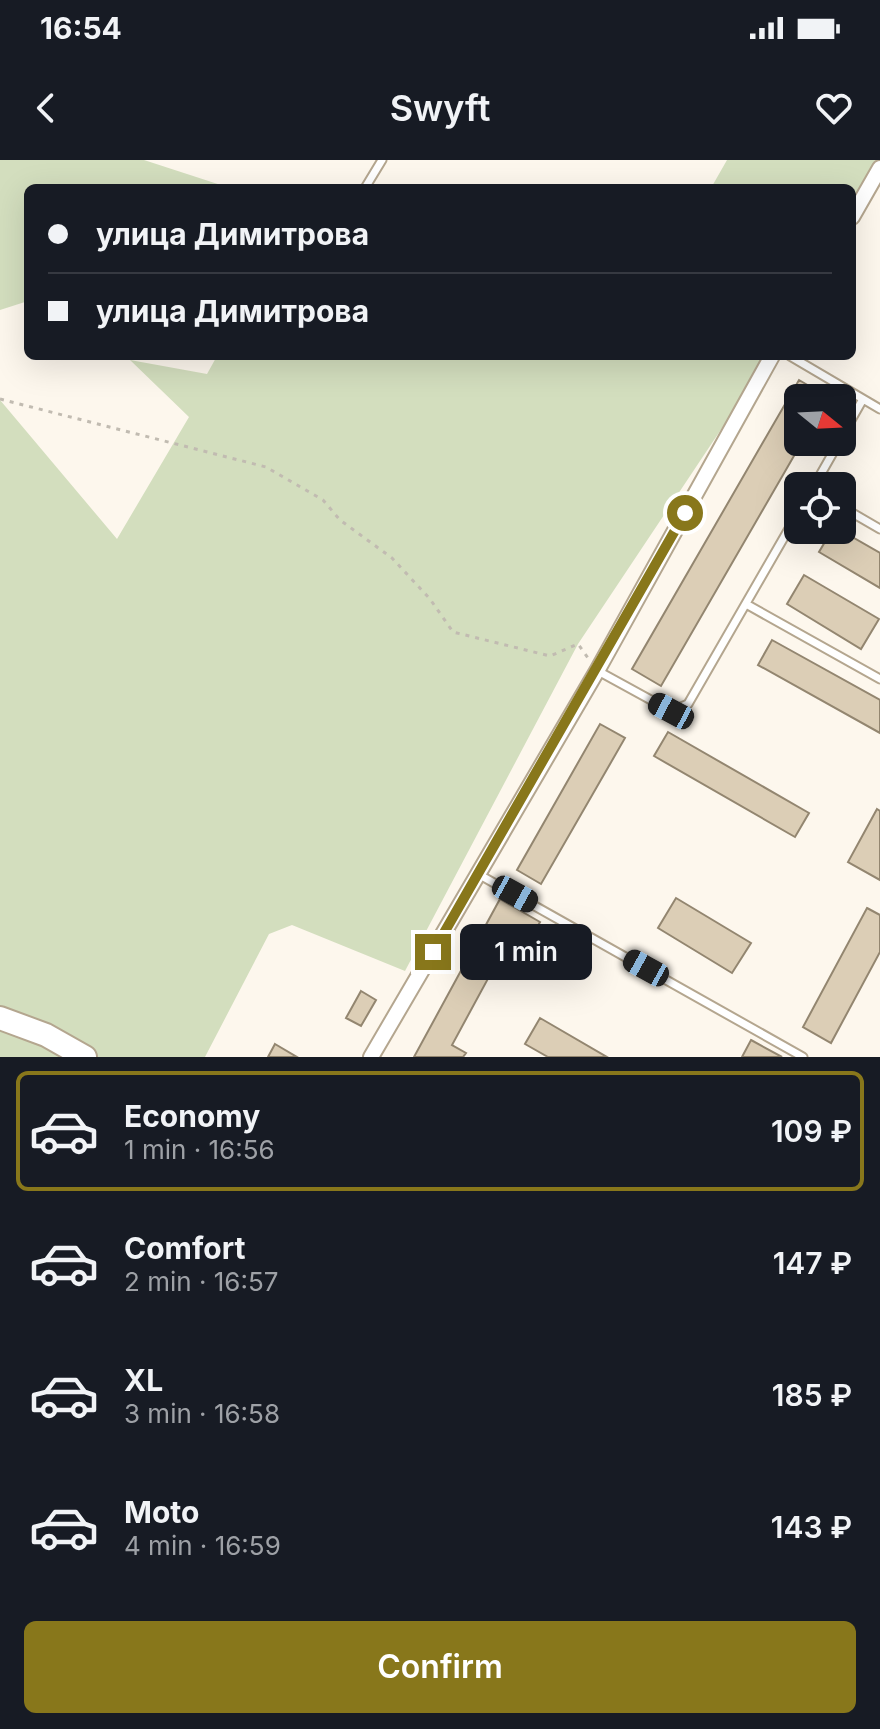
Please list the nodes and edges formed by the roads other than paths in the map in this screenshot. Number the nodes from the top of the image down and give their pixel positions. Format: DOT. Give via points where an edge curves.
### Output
graph roads {
  1 [pos="382,160"];
  2 [pos="880,168"];
  3 [pos="367,184"];
  4 [pos="856,210"];
  5 [pos="770,360"];
  6 [pos="797,360"];
  7 [pos="863,399"];
  8 [pos="880,409"];
  9 [pos="856,411"];
  10 [pos="856,515"];
  11 [pos="880,529"];
  12 [pos="784,538"];
  13 [pos="746,604"];
  14 [pos="597,671"];
  15 [pos="880,679"];
  16 [pos="478,874"];
  17 [pos="0,1018"];
  18 [pos="85,1057"];
  19 [pos="371,1057"];
  20 [pos="803,1057"];
  1 -- 3 [label="lane"];
  2 -- 4 [label="street"];
  5 -- 14 [label="street"];
  6 -- 7 [label="lane"];
  7 -- 8 [label="lane"];
  7 -- 9 [label="lane"];
  10 -- 11 [label="lane"];
  12 -- 13 [label="lane"];
  13 -- 14 [label="lane" via="688,704 671,711"];
  13 -- 15 [label="lane"];
  14 -- 16 [label="street"];
  16 -- 19 [label="street"];
  16 -- 20 [label="lane"];
  17 -- 18 [label="main road"];
}
